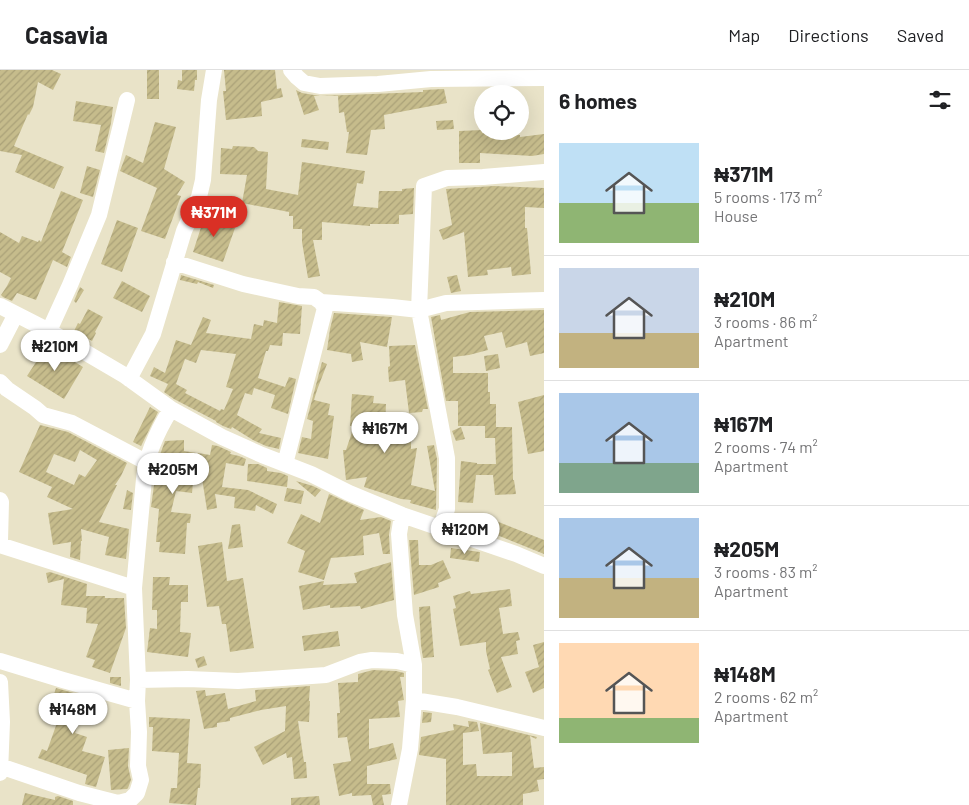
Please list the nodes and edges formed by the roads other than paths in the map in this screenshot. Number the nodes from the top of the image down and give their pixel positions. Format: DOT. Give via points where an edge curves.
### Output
graph roads {
  1 [pos="214,70"];
  2 [pos="291,70"];
  3 [pos="544,78"];
  4 [pos="127,100"];
  5 [pos="544,172"];
  6 [pos="174,262"];
  7 [pos="544,300"];
  8 [pos="321,302"];
  9 [pos="0,306"];
  10 [pos="419,310"];
  11 [pos="16,314"];
  12 [pos="49,331"];
  13 [pos="0,345"];
  14 [pos="130,379"];
  15 [pos="0,382"];
  16 [pos="171,408"];
  17 [pos="146,462"];
  18 [pos="285,464"];
  19 [pos="0,500"];
  20 [pos="402,515"];
  21 [pos="440,528"];
  22 [pos="0,541"];
  23 [pos="0,545"];
  24 [pos="544,566"];
  25 [pos="134,588"];
  26 [pos="0,660"];
  27 [pos="414,664"];
  28 [pos="138,680"];
  29 [pos="0,682"];
  30 [pos="414,700"];
  31 [pos="136,701"];
  32 [pos="1,722"];
  33 [pos="544,728"];
  34 [pos="0,766"];
  35 [pos="0,773"];
  36 [pos="399,805"];
  1 -- 6 [label="street" via="208,100 204,180"];
  2 -- 3 [label="street" via="304,83 320,86 431,79"];
  4 -- 12 [label="street" via="99,215"];
  5 -- 10 [label="street" via="446,178 424,186"];
  6 -- 8 [label="street" via="243,284"];
  6 -- 14 [label="street" via="153,334"];
  7 -- 10 [label="street" via="446,303"];
  8 -- 10 [label="street"];
  8 -- 18 [label="street" via="325,308"];
  9 -- 11 [label="street"];
  10 -- 21 [label="street" via="447,458 447,509"];
  11 -- 12 [label="street"];
  11 -- 13 [label="street"];
  12 -- 14 [label="street"];
  14 -- 16 [label="street"];
  15 -- 17 [label="street" via="43,415 72,423"];
  16 -- 17 [label="street"];
  16 -- 18 [label="street" via="222,437"];
  17 -- 25 [label="street"];
  18 -- 20 [label="street"];
  19 -- 22 [label="street"];
  20 -- 21 [label="street"];
  20 -- 27 [label="street" via="399,534 405,615"];
  21 -- 24 [label="street"];
  23 -- 25 [label="street"];
  25 -- 28 [label="street"];
  26 -- 31 [label="street"];
  27 -- 28 [label="street" via="372,660 326,675 238,681"];
  27 -- 30 [label="street"];
  28 -- 31 [label="street"];
  29 -- 32 [label="street"];
  30 -- 33 [label="street"];
  30 -- 36 [label="street" via="410,749"];
  31 -- 34 [label="street" via="141,780 130,800 118,803 79,793"];
  32 -- 34 [label="street"];
  34 -- 35 [label="street"];
}
